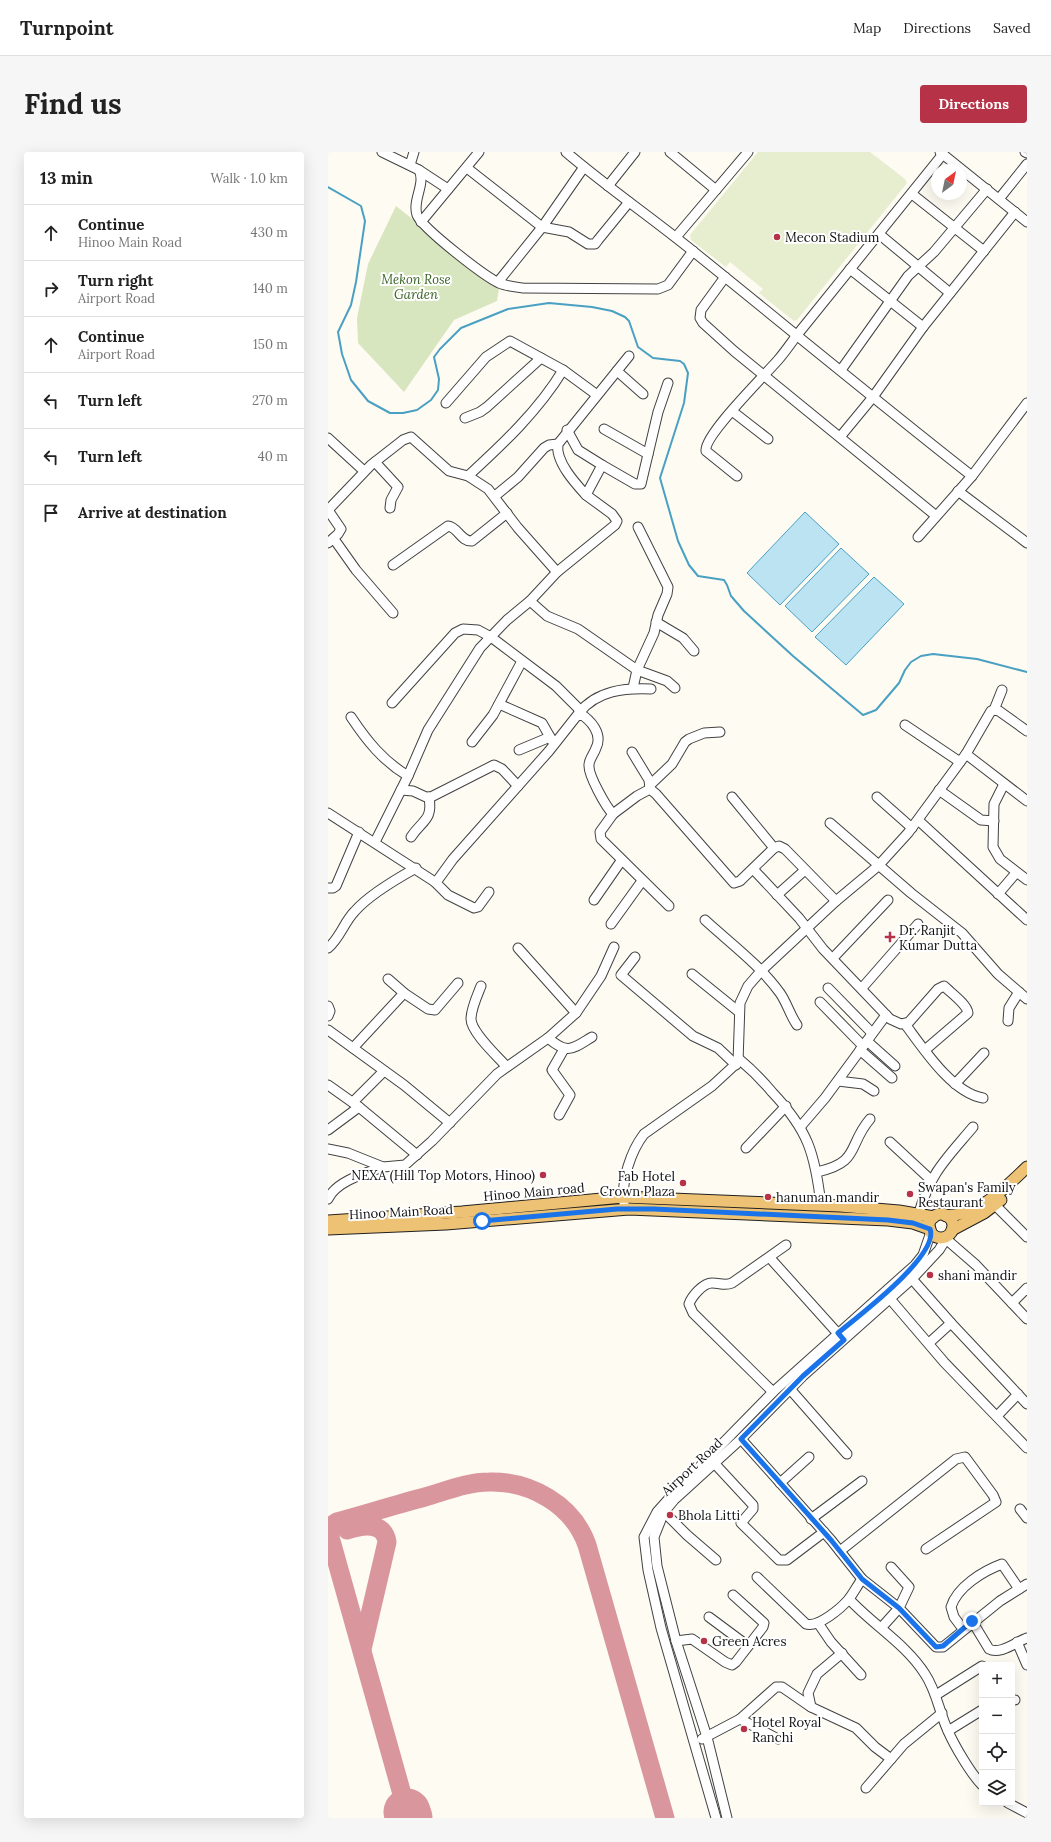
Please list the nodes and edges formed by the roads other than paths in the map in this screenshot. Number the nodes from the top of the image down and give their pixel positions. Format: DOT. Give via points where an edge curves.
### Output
graph roads {
  1 [pos="382,152"];
  2 [pos="414,152"];
  3 [pos="479,152"];
  4 [pos="566,152"];
  5 [pos="635,152"];
  6 [pos="670,152"];
  7 [pos="745,153"];
  8 [pos="942,153"];
  9 [pos="1027,164"];
  10 [pos="410,165"];
  11 [pos="467,168"];
  12 [pos="584,168"];
  13 [pos="419,170"];
  14 [pos="608,186"];
  15 [pos="448,189"];
  16 [pos="987,189"];
  17 [pos="716,190"];
  18 [pos="912,194"];
  19 [pos="999,199"];
  20 [pos="629,202"];
  21 [pos="1015,212"];
  22 [pos="1027,221"];
  23 [pos="421,222"];
  24 [pos="542,227"];
  25 [pos="956,228"];
  26 [pos="879,234"];
  27 [pos="676,237"];
  28 [pos="693,251"];
  29 [pos="984,251"];
  30 [pos="919,266"];
  31 [pos="850,269"];
  32 [pos="725,277"];
  33 [pos="498,282"];
  34 [pos="950,293"];
  35 [pos="889,302"];
  36 [pos="923,327"];
  37 [pos="797,335"];
  38 [pos="629,356"];
  39 [pos="542,358"];
  40 [pos="563,370"];
  41 [pos="842,370"];
  42 [pos="617,371"];
  43 [pos="764,375"];
  44 [pos="668,383"];
  45 [pos="644,394"];
  46 [pos="597,395"];
  47 [pos="873,397"];
  48 [pos="446,403"];
  49 [pos="1027,404"];
  50 [pos="732,411"];
  51 [pos="465,418"];
  52 [pos="604,429"];
  53 [pos="568,430"];
  54 [pos="840,437"];
  55 [pos="328,438"];
  56 [pos="768,439"];
  57 [pos="558,444"];
  58 [pos="648,454"];
  59 [pos="375,462"];
  60 [pos="602,465"];
  61 [pos="364,471"];
  62 [pos="468,476"];
  63 [pos="737,476"];
  64 [pos="972,476"];
  65 [pos="958,492"];
  66 [pos="586,495"];
  67 [pos="495,496"];
  68 [pos="390,508"];
  69 [pos="328,510"];
  70 [pos="507,512"];
  71 [pos="935,515"];
  72 [pos="638,527"];
  73 [pos="918,537"];
  74 [pos="331,541"];
  75 [pos="1027,543"];
  76 [pos="393,565"];
  77 [pos="557,572"];
  78 [pos="530,600"];
  79 [pos="393,614"];
  80 [pos="656,622"];
  81 [pos="491,636"];
  82 [pos="694,651"];
  83 [pos="522,661"];
  84 [pos="637,670"];
  85 [pos="633,688"];
  86 [pos="675,688"];
  87 [pos="651,689"];
  88 [pos="1002,690"];
  89 [pos="392,704"];
  90 [pos="499,704"];
  91 [pos="994,710"];
  92 [pos="580,712"];
  93 [pos="351,717"];
  94 [pos="905,725"];
  95 [pos="1027,731"];
  96 [pos="720,732"];
  97 [pos="552,740"];
  98 [pos="472,742"];
  99 [pos="519,750"];
  100 [pos="632,752"];
  101 [pos="966,754"];
  102 [pos="960,762"];
  103 [pos="408,776"];
  104 [pos="1004,784"];
  105 [pos="518,786"];
  106 [pos="650,787"];
  107 [pos="401,790"];
  108 [pos="939,790"];
  109 [pos="429,797"];
  110 [pos="732,797"];
  111 [pos="877,798"];
  112 [pos="1027,801"];
  113 [pos="328,813"];
  114 [pos="613,814"];
  115 [pos="994,821"];
  116 [pos="830,823"];
  117 [pos="915,824"];
  118 [pos="359,832"];
  119 [pos="411,837"];
  120 [pos="375,842"];
  121 [pos="774,848"];
  122 [pos="622,861"];
  123 [pos="878,866"];
  124 [pos="416,868"];
  125 [pos="753,869"];
  126 [pos="805,870"];
  127 [pos="1016,873"];
  128 [pos="1027,880"];
  129 [pos="435,882"];
  130 [pos="642,882"];
  131 [pos="328,888"];
  132 [pos="489,892"];
  133 [pos="998,894"];
  134 [pos="777,895"];
  135 [pos="594,900"];
  136 [pos="888,900"];
  137 [pos="836,901"];
  138 [pos="669,906"];
  139 [pos="705,920"];
  140 [pos="1027,920"];
  141 [pos="610,924"];
  142 [pos="918,924"];
  143 [pos="807,928"];
  144 [pos="614,947"];
  145 [pos="328,948"];
  146 [pos="518,948"];
  147 [pos="635,957"];
  148 [pos="833,958"];
  149 [pos="761,971"];
  150 [pos="692,974"];
  151 [pos="388,979"];
  152 [pos="458,983"];
  153 [pos="481,986"];
  154 [pos="828,988"];
  155 [pos="862,988"];
  156 [pos="1019,992"];
  157 [pos="404,993"];
  158 [pos="1027,999"];
  159 [pos="820,1002"];
  160 [pos="328,1006"];
  161 [pos="739,1012"];
  162 [pos="576,1013"];
  163 [pos="886,1015"];
  164 [pos="328,1016"];
  165 [pos="1008,1021"];
  166 [pos="905,1024"];
  167 [pos="797,1025"];
  168 [pos="328,1030"];
  169 [pos="592,1037"];
  170 [pos="548,1038"];
  171 [pos="865,1042"];
  172 [pos="353,1048"];
  173 [pos="564,1050"];
  174 [pos="925,1050"];
  175 [pos="984,1053"];
  176 [pos="738,1062"];
  177 [pos="506,1066"];
  178 [pos="894,1066"];
  179 [pos="384,1071"];
  180 [pos="892,1078"];
  181 [pos="838,1081"];
  182 [pos="955,1084"];
  183 [pos="328,1085"];
  184 [pos="874,1091"];
  185 [pos="983,1098"];
  186 [pos="356,1105"];
  187 [pos="786,1106"];
  188 [pos="559,1115"];
  189 [pos="870,1119"];
  190 [pos="450,1123"];
  191 [pos="801,1126"];
  192 [pos="973,1128"];
  193 [pos="328,1130"];
  194 [pos="890,1142"];
  195 [pos="746,1148"];
  196 [pos="328,1149"];
  197 [pos="417,1155"];
  198 [pos="383,1167"];
  199 [pos="1027,1167"];
  200 [pos="817,1172"];
  201 [pos="1027,1177"];
  202 [pos="931,1180"];
  203 [pos="623,1197"];
  204 [pos="328,1199"];
  205 [pos="821,1205"];
  206 [pos="995,1205"];
  207 [pos="625,1209"];
  208 [pos="919,1213"];
  209 [pos="946,1216"];
  210 [pos="934,1217"];
  211 [pos="328,1222"];
  212 [pos="328,1229"];
  213 [pos="930,1231"];
  214 [pos="949,1235"];
  215 [pos="1027,1237"];
  216 [pos="786,1245"];
  217 [pos="770,1258"];
  218 [pos="912,1279"];
  219 [pos="1027,1288"];
  220 [pos="891,1300"];
  221 [pos="1012,1303"];
  222 [pos="1027,1319"];
  223 [pos="951,1323"];
  224 [pos="838,1333"];
  225 [pos="844,1340"];
  226 [pos="929,1344"];
  227 [pos="790,1390"];
  228 [pos="773,1392"];
  229 [pos="1018,1394"];
  230 [pos="1027,1404"];
  231 [pos="997,1416"];
  232 [pos="741,1439"];
  233 [pos="1027,1448"];
  234 [pos="847,1454"];
  235 [pos="809,1457"];
  236 [pos="715,1464"];
  237 [pos="862,1481"];
  238 [pos="780,1483"];
  239 [pos="1020,1509"];
  240 [pos="664,1512"];
  241 [pos="1027,1518"];
  242 [pos="811,1519"];
  243 [pos="824,1532"];
  244 [pos="926,1549"];
  245 [pos="840,1551"];
  246 [pos="716,1560"];
  247 [pos="891,1567"];
  248 [pos="758,1577"];
  249 [pos="862,1579"];
  250 [pos="1027,1584"];
  251 [pos="1019,1589"];
  252 [pos="733,1595"];
  253 [pos="849,1599"];
  254 [pos="899,1608"];
  255 [pos="709,1617"];
  256 [pos="972,1621"];
  257 [pos="818,1623"];
  258 [pos="882,1627"];
  259 [pos="963,1630"];
  260 [pos="1027,1638"];
  261 [pos="676,1641"];
  262 [pos="1017,1642"];
  263 [pos="748,1646"];
  264 [pos="842,1653"];
  265 [pos="1027,1665"];
  266 [pos="979,1668"];
  267 [pos="861,1675"];
  268 [pos="936,1695"];
  269 [pos="811,1707"];
  270 [pos="979,1712"];
  271 [pos="942,1714"];
  272 [pos="740,1719"];
  273 [pos="948,1731"];
  274 [pos="706,1737"];
  275 [pos="778,1740"];
  276 [pos="695,1742"];
  277 [pos="891,1759"];
  278 [pos="979,1782"];
  279 [pos="866,1788"];
  280 [pos="1012,1806"];
  281 [pos="1026,1816"];
  282 [pos="716,1818"];
  283 [pos="727,1818"];
  1 -- 10 [label="street"];
  2 -- 10 [label="street"];
  3 -- 11 [label="street"];
  4 -- 12 [label="street"];
  5 -- 14 [label="street"];
  6 -- 17 [label="street"];
  7 -- 17 [label="street"];
  8 -- 16 [label="street"];
  8 -- 18 [label="street"];
  9 -- 19 [label="street"];
  10 -- 13 [label="street"];
  11 -- 15 [label="street"];
  11 -- 24 [label="street"];
  12 -- 14 [label="street"];
  12 -- 24 [label="street"];
  13 -- 15 [label="street"];
  13 -- 23 [label="street" via="422,180 416,211"];
  14 -- 20 [label="street"];
  15 -- 23 [label="street"];
  16 -- 19 [label="street"];
  16 -- 25 [label="street"];
  17 -- 27 [label="street"];
  18 -- 25 [label="street"];
  18 -- 26 [label="street"];
  19 -- 21 [label="street"];
  20 -- 24 [label="street" via="595,244 588,244 569,232"];
  20 -- 27 [label="street"];
  21 -- 22 [label="street"];
  21 -- 29 [label="street"];
  23 -- 33 [label="street"];
  24 -- 33 [label="street"];
  25 -- 29 [label="street"];
  25 -- 30 [label="street"];
  26 -- 30 [label="street"];
  26 -- 31 [label="street"];
  27 -- 28 [label="street"];
  28 -- 32 [label="street"];
  28 -- 33 [label="street" via="668,285 658,289 523,288"];
  29 -- 34 [label="street"];
  30 -- 34 [label="street"];
  30 -- 35 [label="street" via="908,276"];
  31 -- 35 [label="street"];
  31 -- 37 [label="street"];
  32 -- 37 [label="street"];
  32 -- 43 [label="street" via="701,310 700,318 717,336"];
  34 -- 36 [label="street"];
  35 -- 36 [label="street"];
  35 -- 41 [label="street"];
  36 -- 47 [label="street"];
  37 -- 41 [label="street"];
  37 -- 43 [label="street"];
  38 -- 42 [label="street"];
  39 -- 40 [label="street"];
  39 -- 48 [label="street" via="512,341 506,342 486,357"];
  39 -- 51 [label="street" via="487,407"];
  40 -- 46 [label="street"];
  40 -- 62 [label="street" via="554,385 527,416"];
  41 -- 47 [label="street"];
  42 -- 45 [label="street"];
  42 -- 46 [label="street"];
  43 -- 50 [label="street"];
  43 -- 54 [label="street"];
  44 -- 58 [label="street"];
  46 -- 53 [label="street"];
  47 -- 54 [label="street"];
  47 -- 64 [label="street"];
  49 -- 64 [label="street"];
  50 -- 56 [label="street"];
  50 -- 63 [label="street" via="715,432 705,450"];
  52 -- 58 [label="street"];
  53 -- 57 [label="street"];
  53 -- 60 [label="street" via="578,450"];
  54 -- 71 [label="street"];
  55 -- 61 [label="street"];
  57 -- 66 [label="street" via="563,464"];
  57 -- 67 [label="street" via="544,448 518,477"];
  58 -- 60 [label="street" via="640,485"];
  59 -- 61 [label="street"];
  59 -- 62 [label="street" via="411,436 449,471"];
  59 -- 68 [label="street" via="398,487"];
  60 -- 66 [label="street"];
  61 -- 69 [label="street"];
  62 -- 67 [label="street" via="480,482"];
  64 -- 65 [label="street"];
  65 -- 71 [label="street"];
  65 -- 75 [label="street"];
  66 -- 77 [label="street" via="612,514 616,518 616,523"];
  67 -- 70 [label="street"];
  69 -- 74 [label="street" via="341,529"];
  70 -- 76 [label="street" via="472,541 465,540 448,526"];
  70 -- 77 [label="street"];
  71 -- 73 [label="street"];
  72 -- 80 [label="street" via="668,587"];
  74 -- 79 [label="street"];
  77 -- 78 [label="street"];
  78 -- 81 [label="street"];
  78 -- 84 [label="street" via="547,616 578,629"];
  80 -- 82 [label="street" via="683,638"];
  80 -- 84 [label="street"];
  81 -- 83 [label="street"];
  81 -- 89 [label="street" via="478,630 463,629 455,633"];
  81 -- 103 [label="street" via="480,648 439,712 423,740"];
  83 -- 90 [label="street"];
  83 -- 92 [label="street" via="565,693"];
  84 -- 85 [label="street"];
  84 -- 86 [label="street" via="667,681"];
  85 -- 87 [label="street"];
  85 -- 92 [label="street" via="613,691 596,698"];
  88 -- 91 [label="street"];
  90 -- 97 [label="street" via="538,721"];
  90 -- 98 [label="street" via="488,724"];
  91 -- 95 [label="street"];
  91 -- 101 [label="street" via="985,719"];
  92 -- 97 [label="street"];
  92 -- 114 [label="street" via="593,724 597,732 598,743 589,762 590,772"];
  93 -- 103 [label="street" via="377,753"];
  94 -- 102 [label="street"];
  96 -- 106 [label="street" via="704,733 689,738 672,764"];
  97 -- 99 [label="street"];
  97 -- 105 [label="street"];
  100 -- 106 [label="street"];
  101 -- 102 [label="street"];
  101 -- 104 [label="street"];
  102 -- 108 [label="street"];
  103 -- 107 [label="street"];
  104 -- 112 [label="street"];
  104 -- 115 [label="street" via="994,804"];
  105 -- 109 [label="street" via="502,769 494,765"];
  105 -- 129 [label="street"];
  106 -- 114 [label="street"];
  106 -- 125 [label="street" via="734,883"];
  107 -- 109 [label="street"];
  107 -- 120 [label="street"];
  108 -- 115 [label="street" via="982,820"];
  108 -- 117 [label="street"];
  109 -- 119 [label="street" via="430,812 427,819"];
  110 -- 121 [label="street"];
  111 -- 117 [label="street"];
  113 -- 118 [label="street"];
  114 -- 122 [label="street" via="600,835 604,843"];
  115 -- 127 [label="street" via="992,840 996,854"];
  116 -- 123 [label="street"];
  117 -- 123 [label="street"];
  117 -- 133 [label="street"];
  118 -- 120 [label="street"];
  118 -- 131 [label="street" via="336,886"];
  120 -- 124 [label="street"];
  121 -- 125 [label="street"];
  121 -- 126 [label="street" via="782,847"];
  122 -- 130 [label="street"];
  122 -- 135 [label="street"];
  123 -- 137 [label="street"];
  123 -- 156 [label="street" via="962,933 998,974"];
  124 -- 129 [label="street"];
  124 -- 145 [label="street" via="356,909"];
  125 -- 134 [label="street"];
  126 -- 134 [label="street"];
  126 -- 137 [label="street"];
  127 -- 128 [label="street"];
  127 -- 133 [label="street"];
  129 -- 132 [label="street" via="448,895 474,908 478,907"];
  130 -- 138 [label="street"];
  130 -- 141 [label="street"];
  133 -- 140 [label="street"];
  134 -- 143 [label="street"];
  136 -- 148 [label="street"];
  137 -- 143 [label="street"];
  139 -- 149 [label="street"];
  142 -- 155 [label="street"];
  143 -- 148 [label="street"];
  143 -- 149 [label="street"];
  144 -- 162 [label="street" via="601,976"];
  146 -- 162 [label="street"];
  147 -- 176 [label="street" via="622,975 693,1036 718,1048"];
  148 -- 155 [label="street"];
  149 -- 161 [label="street" via="742,996"];
  149 -- 167 [label="street" via="782,995"];
  150 -- 161 [label="street"];
  151 -- 157 [label="street"];
  152 -- 157 [label="street" via="435,1010 428,1009"];
  153 -- 177 [label="street" via="472,1014 472,1024"];
  154 -- 171 [label="street"];
  155 -- 163 [label="street"];
  156 -- 158 [label="street"];
  156 -- 165 [label="street" via="1009,1008"];
  157 -- 172 [label="street"];
  159 -- 171 [label="street"];
  160 -- 164 [label="street"];
  161 -- 176 [label="street"];
  162 -- 170 [label="street"];
  163 -- 166 [label="street" via="896,1022"];
  163 -- 171 [label="street"];
  166 -- 174 [label="street"];
  166 -- 174 [label="street" via="938,989 944,986 966,1009 968,1012 963,1019"];
  168 -- 172 [label="street"];
  169 -- 173 [label="street" via="573,1049"];
  170 -- 173 [label="street"];
  170 -- 177 [label="street"];
  171 -- 178 [label="street"];
  171 -- 180 [label="street"];
  171 -- 181 [label="street"];
  172 -- 179 [label="street"];
  173 -- 188 [label="street" via="552,1070 570,1095"];
  174 -- 182 [label="street"];
  175 -- 182 [label="street"];
  176 -- 187 [label="street"];
  176 -- 203 [label="street" via="712,1086 644,1134 628,1167"];
  177 -- 190 [label="street" via="478,1091"];
  179 -- 186 [label="street"];
  179 -- 190 [label="street"];
  181 -- 184 [label="street" via="863,1084"];
  181 -- 191 [label="street"];
  182 -- 185 [label="street" via="969,1094"];
  183 -- 186 [label="street"];
  186 -- 193 [label="street"];
  186 -- 197 [label="street"];
  187 -- 191 [label="street"];
  187 -- 195 [label="street"];
  189 -- 200 [label="street" via="860,1132 850,1155 836,1167"];
  190 -- 197 [label="street"];
  191 -- 200 [label="street" via="812,1151"];
  192 -- 202 [label="street"];
  194 -- 202 [label="street"];
  196 -- 198 [label="street" via="348,1153"];
  197 -- 198 [label="street" via="405,1165"];
  198 -- 204 [label="street" via="343,1184"];
  199 -- 209 [label="main road" via="978,1208"];
  200 -- 205 [label="street"];
  201 -- 206 [label="main road"];
  202 -- 208 [label="street"];
  203 -- 205 [label="main road, Hinoo Main road"];
  203 -- 207 [label="street"];
  203 -- 211 [label="main road, Hinoo Main road"];
  205 -- 208 [label="main road, Hinoo Main road"];
  206 -- 214 [label="main road"];
  206 -- 215 [label="street"];
  207 -- 212 [label="main road, Hinoo Main Road" via="446,1224"];
  207 -- 213 [label="main road, Hinoo Main Road" via="888,1220 913,1223"];
  208 -- 210 [label="main road, Hinoo Main road"];
  209 -- 210 [label="main road"];
  209 -- 214 [label="main road" via="951,1220"];
  210 -- 213 [label="main road" via="930,1222"];
  213 -- 214 [label="main road" via="939,1238"];
  213 -- 224 [label="street, Airport Road" via="919,1260 890,1289"];
  214 -- 218 [label="street, Airport Road" via="939,1250"];
  214 -- 221 [label="street"];
  216 -- 217 [label="street"];
  217 -- 224 [label="street"];
  217 -- 228 [label="street" via="728,1285 705,1285 689,1304 693,1313"];
  218 -- 220 [label="street, Airport Road"];
  218 -- 223 [label="street"];
  219 -- 221 [label="street"];
  220 -- 225 [label="street, Airport Road"];
  220 -- 226 [label="street"];
  221 -- 222 [label="street"];
  223 -- 226 [label="street"];
  223 -- 229 [label="street"];
  224 -- 225 [label="street"];
  224 -- 228 [label="street, Airport Road"];
  225 -- 227 [label="street, Airport Road"];
  226 -- 231 [label="street"];
  227 -- 232 [label="street, Airport Road"];
  227 -- 234 [label="street"];
  228 -- 276 [label="street, Airport Road" via="657,1512 644,1537 648,1570 661,1628"];
  229 -- 230 [label="street"];
  229 -- 231 [label="street"];
  231 -- 233 [label="street"];
  232 -- 236 [label="street, Airport Road"];
  232 -- 238 [label="street"];
  235 -- 238 [label="street"];
  236 -- 240 [label="street, Airport Road"];
  236 -- 243 [label="street" via="752,1505 753,1509 741,1523 779,1560 787,1560"];
  237 -- 242 [label="street"];
  238 -- 242 [label="street"];
  239 -- 241 [label="street"];
  240 -- 246 [label="street"];
  240 -- 261 [label="street, Airport Road" via="654,1537 657,1566"];
  242 -- 243 [label="street"];
  243 -- 245 [label="street"];
  244 -- 245 [label="street" via="996,1502 965,1457 956,1459"];
  245 -- 249 [label="street"];
  247 -- 254 [label="street" via="909,1587"];
  248 -- 257 [label="street" via="806,1624"];
  249 -- 253 [label="street"];
  249 -- 254 [label="street"];
  250 -- 251 [label="street"];
  251 -- 256 [label="street"];
  251 -- 259 [label="street" via="1002,1564 969,1584 957,1596 951,1608"];
  252 -- 263 [label="street" via="764,1623"];
  253 -- 257 [label="street"];
  253 -- 258 [label="street" via="863,1614"];
  254 -- 258 [label="street"];
  254 -- 259 [label="street" via="936,1647 943,1646"];
  255 -- 263 [label="street"];
  256 -- 259 [label="street"];
  256 -- 262 [label="street" via="989,1649 999,1651"];
  257 -- 264 [label="street"];
  258 -- 268 [label="street" via="925,1674"];
  260 -- 262 [label="street"];
  261 -- 263 [label="street" via="692,1639 732,1665"];
  261 -- 274 [label="street, Airport Road"];
  262 -- 265 [label="street"];
  264 -- 267 [label="street"];
  264 -- 269 [label="street" via="817,1674 808,1693"];
  266 -- 268 [label="street"];
  268 -- 271 [label="street"];
  269 -- 272 [label="street" via="782,1687 776,1687"];
  269 -- 277 [label="street" via="856,1728"];
  270 -- 273 [label="street"];
  271 -- 273 [label="street"];
  271 -- 277 [label="street" via="909,1740"];
  272 -- 274 [label="street"];
  272 -- 275 [label="street"];
  273 -- 278 [label="street" via="973,1776"];
  274 -- 276 [label="street"];
  274 -- 283 [label="street, Airport Road"];
  276 -- 282 [label="street, Airport Road"];
  277 -- 279 [label="street"];
  280 -- 281 [label="street"];
}
